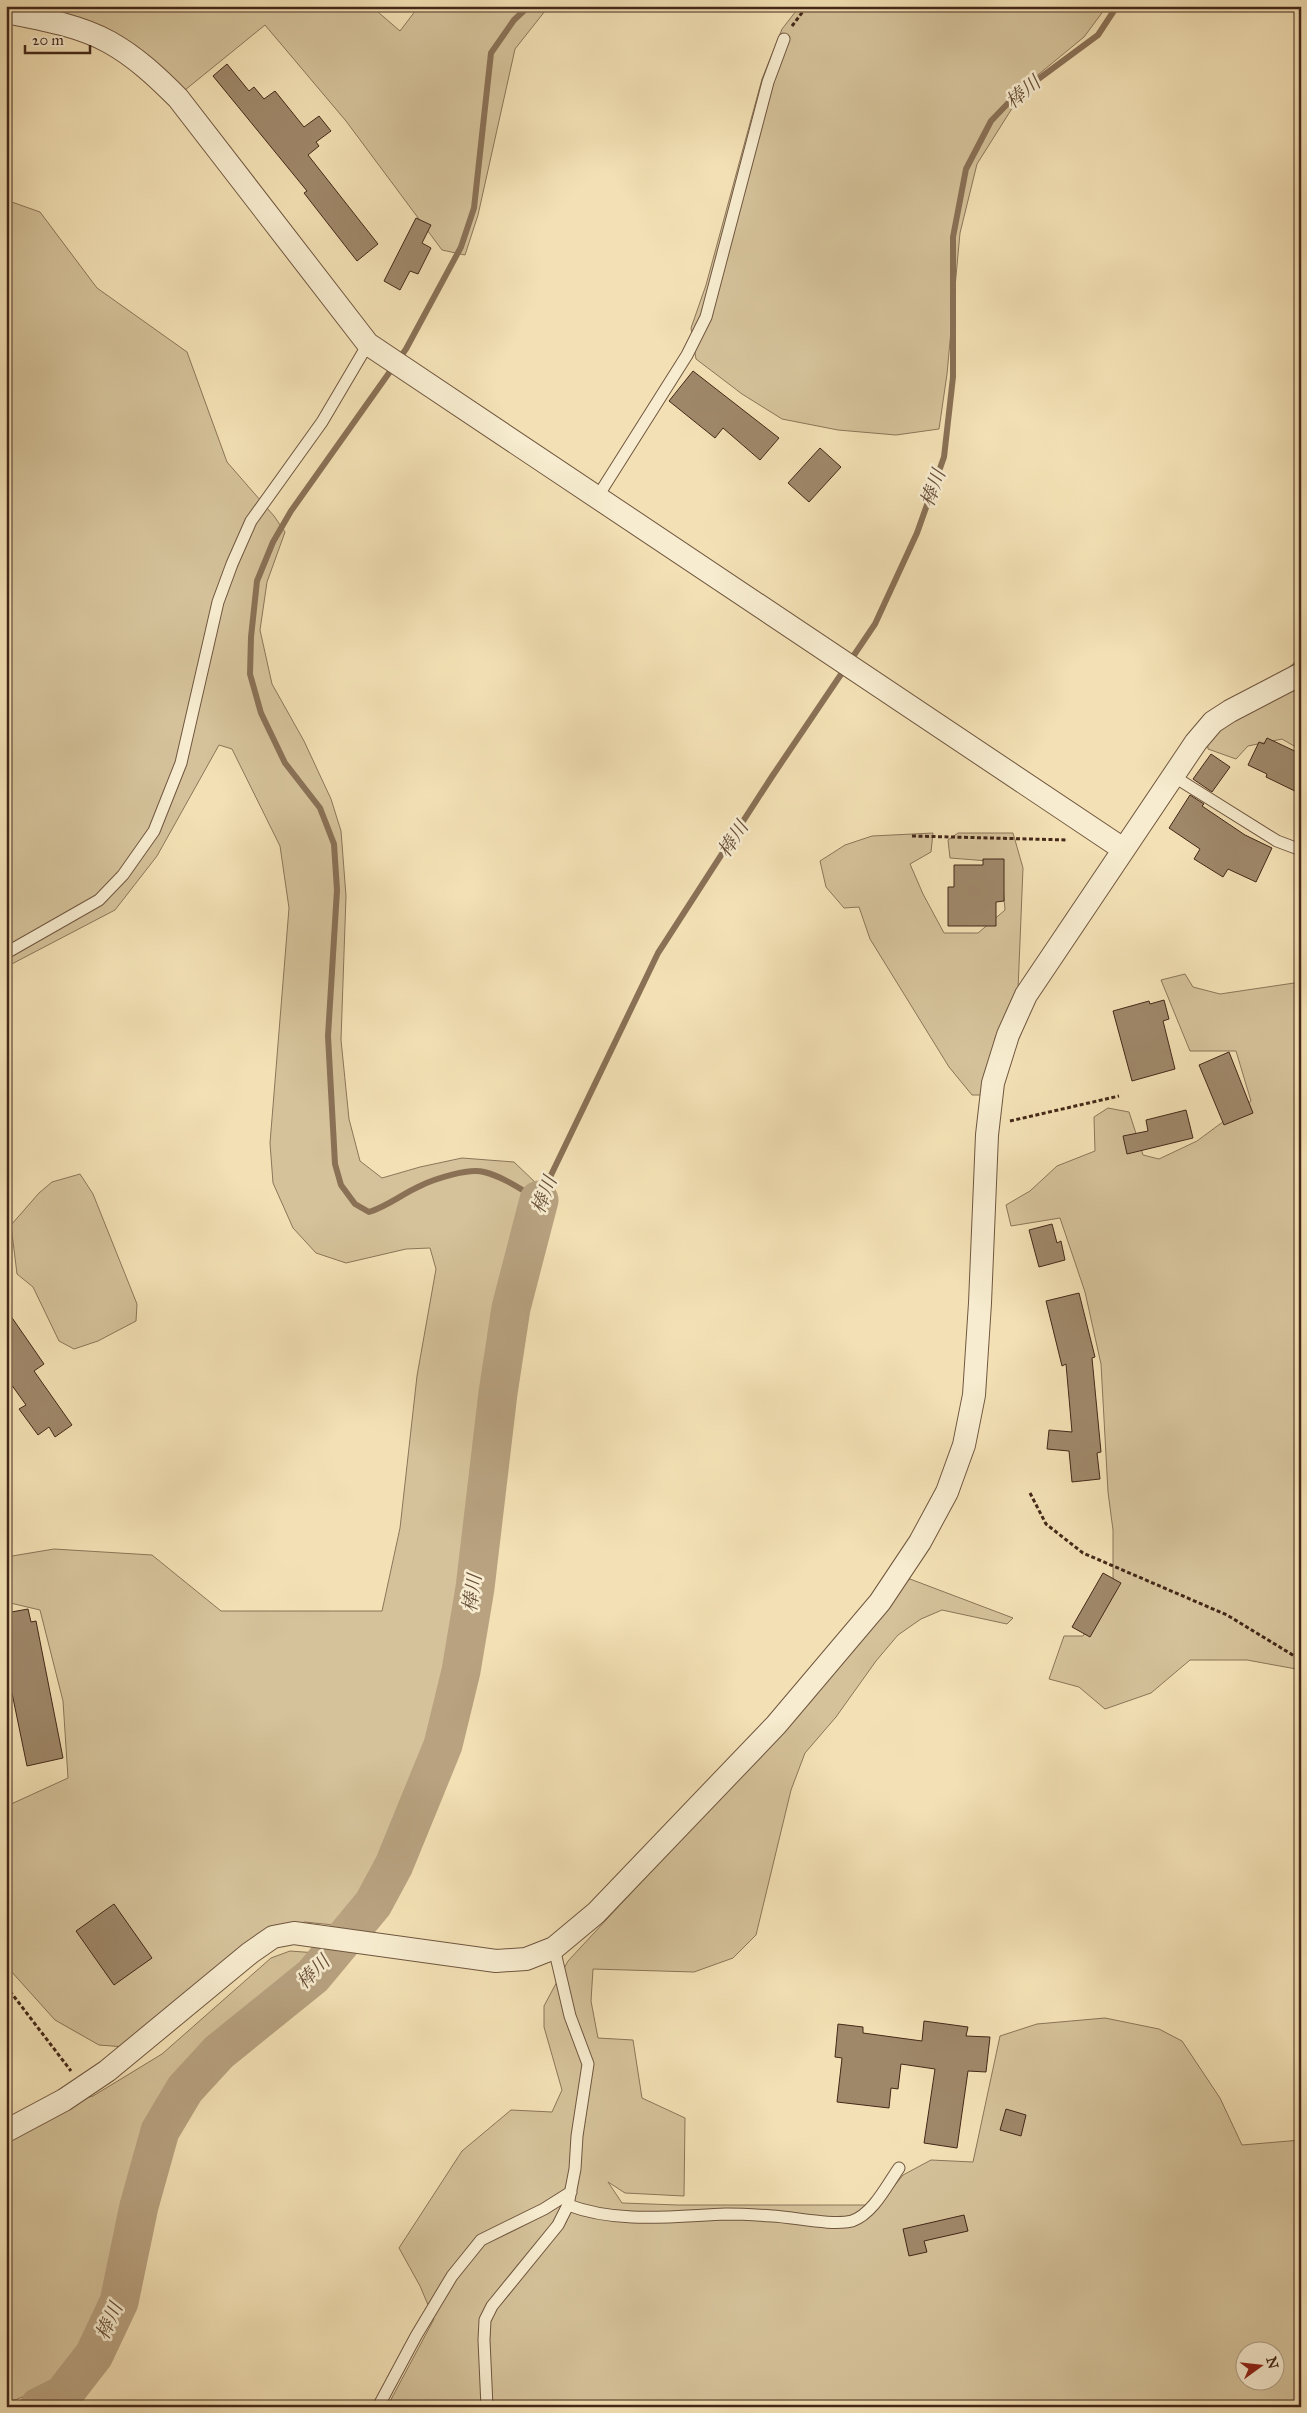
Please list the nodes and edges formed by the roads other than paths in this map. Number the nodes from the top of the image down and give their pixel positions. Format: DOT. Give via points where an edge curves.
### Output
graph roads {
  1 [pos="6,12"];
  2 [pos="784,39"];
  3 [pos="368,344"];
  4 [pos="598,496"];
  5 [pos="1301,674"];
  6 [pos="1172,776"];
  7 [pos="1123,849"];
  8 [pos="1301,850"];
  9 [pos="6,953"];
  10 [pos="554,1948"];
  11 [pos="6,2130"];
  12 [pos="899,2168"];
  13 [pos="571,2192"];
  14 [pos="568,2205"];
  15 [pos="378,2407"];
  16 [pos="487,2407"];
  1 -- 3 [label="street" via="64,25 109,42 150,69 178,98"];
  2 -- 4 [label="lane" via="768,82 706,317 687,355"];
  3 -- 4 [label="street"];
  3 -- 9 [label="lane" via="322,422 251,520 218,602 181,763 154,831 123,875 99,900"];
  4 -- 7 [label="street"];
  5 -- 6 [label="street" via="1213,722"];
  6 -- 7 [label="street"];
  6 -- 8 [label="lane" via="1278,841"];
  7 -- 10 [label="street" via="1026,995 1008,1035 993,1083 987,1135 974,1395 964,1445 947,1492 920,1542 880,1602 776,1725 596,1912"];
  10 -- 11 [label="street" via="526,1959 496,1961 294,1933 273,1937 108,2071 64,2100"];
  10 -- 13 [label="lane" via="570,2016 588,2064"];
  12 -- 14 [label="lane" via="864,2214 837,2223 797,2217 729,2214 634,2218 585,2212"];
  13 -- 14 [label="lane"];
  13 -- 15 [label="lane" via="482,2240 452,2276"];
  14 -- 16 [label="lane" via="558,2225 492,2306 485,2320"];
}
